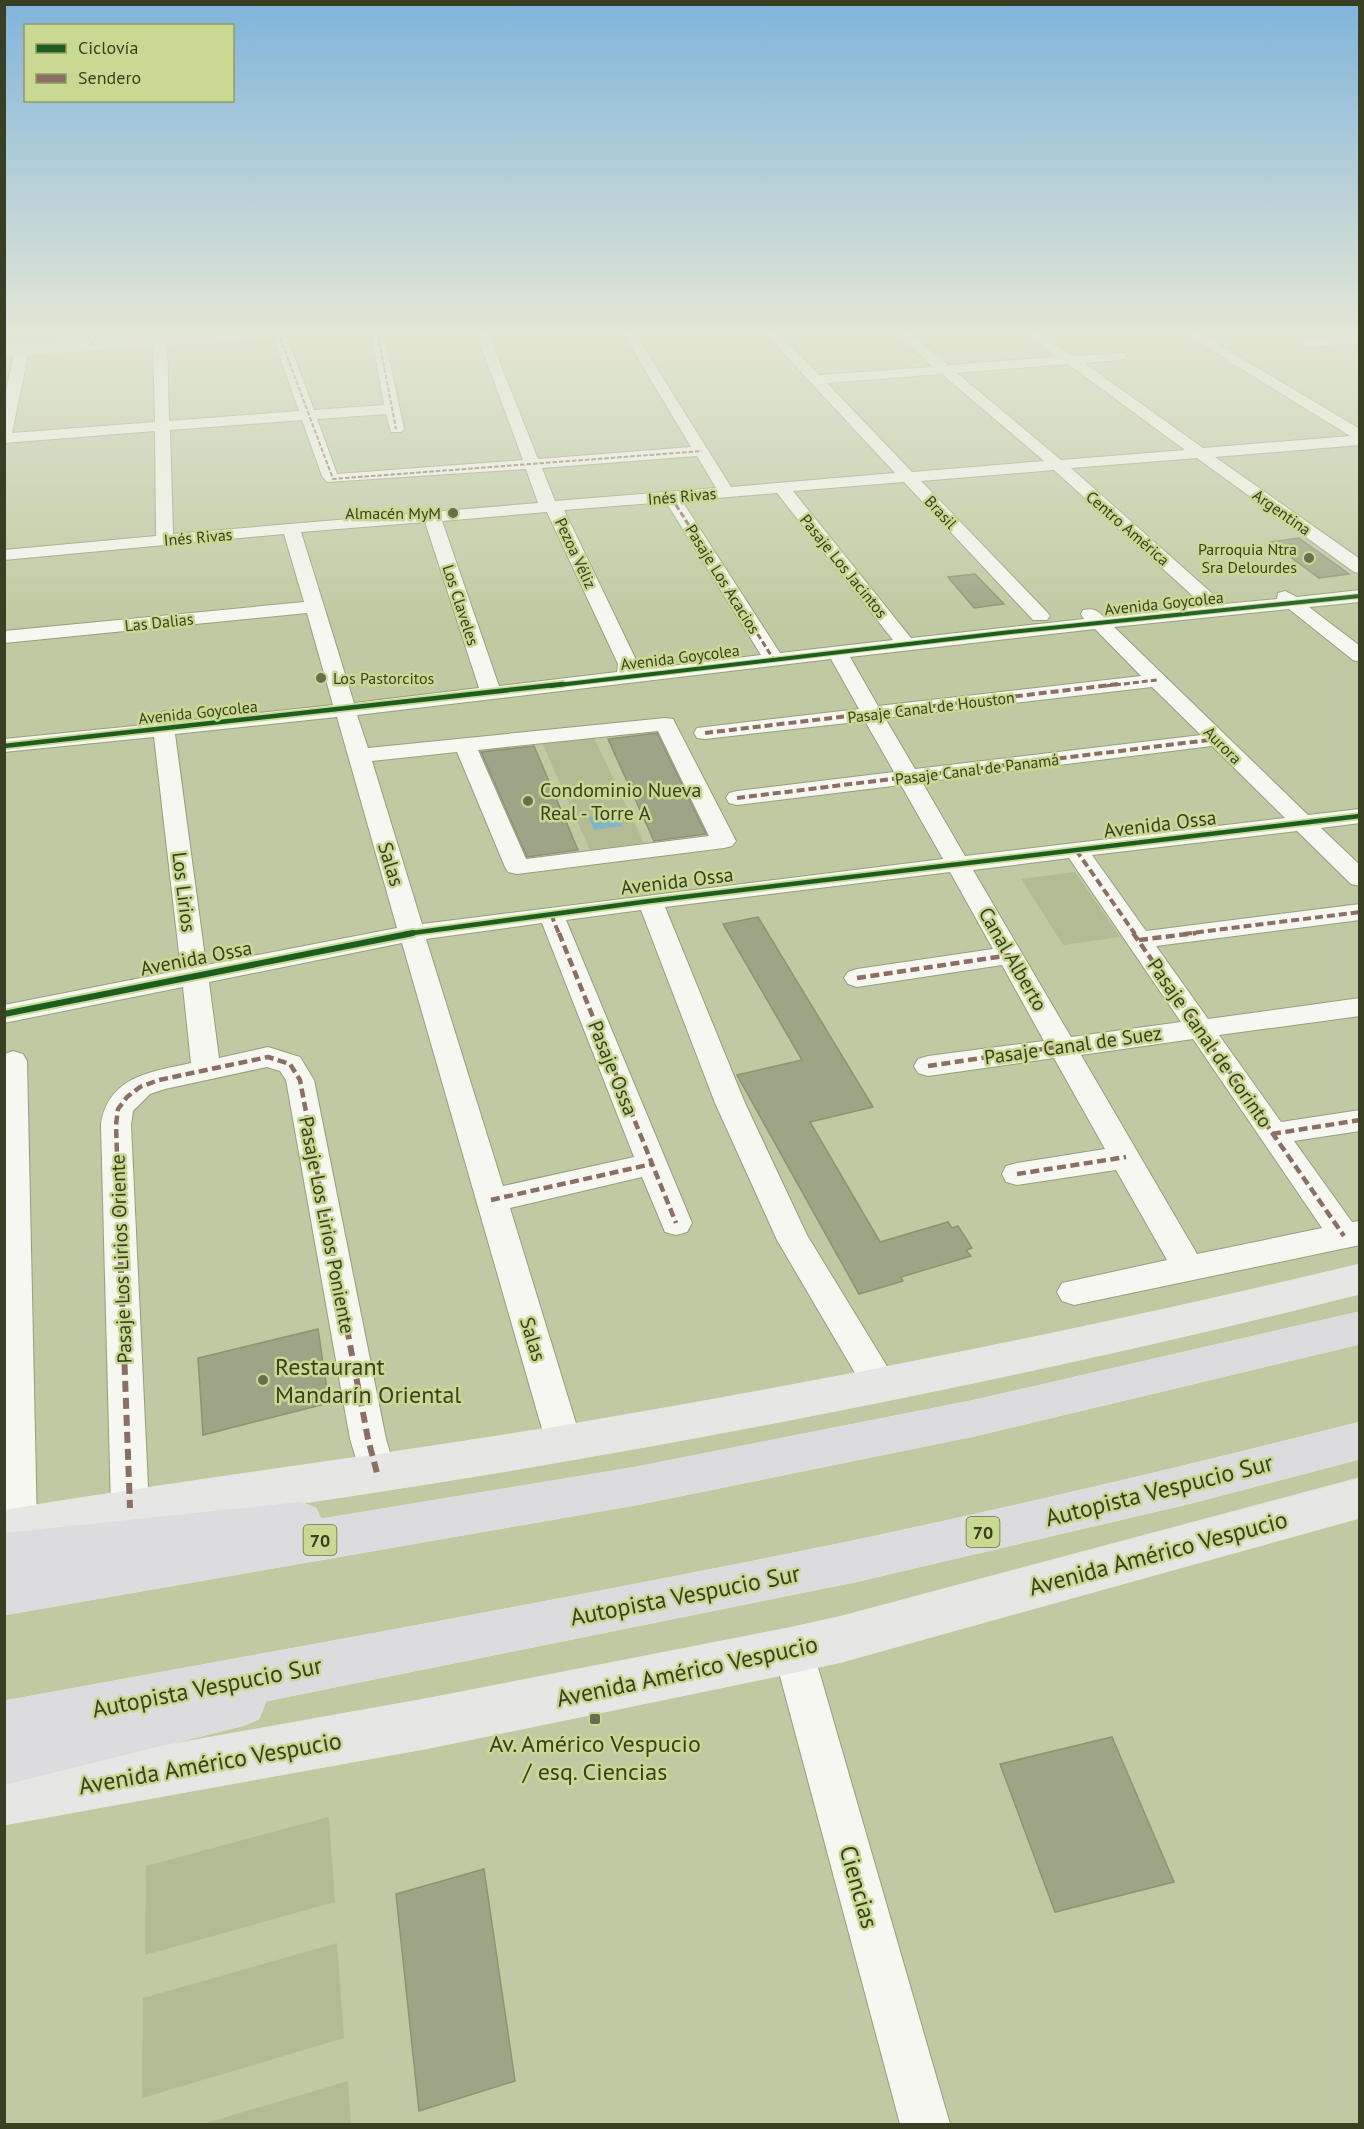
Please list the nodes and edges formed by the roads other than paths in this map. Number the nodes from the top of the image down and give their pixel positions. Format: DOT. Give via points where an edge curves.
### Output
graph roads {
  1 [pos="121,429"];
  2 [pos="162,429"];
  3 [pos="313,429"];
  4 [pos="519,429"];
  5 [pos="688,429"];
  6 [pos="863,429"];
  7 [pos="1015,429"];
  8 [pos="1166,429"];
  9 [pos="1345,429"];
  10 [pos="4,436"];
  11 [pos="1359,438"];
  12 [pos="702,452"];
  13 [pos="1199,453"];
  14 [pos="532,465"];
  15 [pos="1057,465"];
  16 [pos="909,477"];
  17 [pos="782,488"];
  18 [pos="727,493"];
  19 [pos="671,497"];
  20 [pos="551,507"];
  21 [pos="432,517"];
  22 [pos="291,528"];
  23 [pos="165,540"];
  24 [pos="4,555"];
  25 [pos="1359,568"];
  26 [pos="1359,584"];
  27 [pos="1359,596"];
  28 [pos="1286,598"];
  29 [pos="1214,605"];
  30 [pos="314,607"];
  31 [pos="1040,616"];
  32 [pos="1093,617"];
  33 [pos="4,637"];
  34 [pos="902,638"];
  35 [pos="837,652"];
  36 [pos="770,654"];
  37 [pos="1359,656"];
  38 [pos="627,670"];
  39 [pos="1157,680"];
  40 [pos="489,687"];
  41 [pos="343,704"];
  42 [pos="872,714"];
  43 [pos="165,723"];
  44 [pos="4,733"];
  45 [pos="705,733"];
  46 [pos="1217,739"];
  47 [pos="465,745"];
  48 [pos="4,746"];
  49 [pos="358,756"];
  50 [pos="909,777"];
  51 [pos="737,798"];
  52 [pos="1359,816"];
  53 [pos="1303,824"];
  54 [pos="1076,850"];
  55 [pos="958,863"];
  56 [pos="1359,879"];
  57 [pos="650,901"];
  58 [pos="1359,912"];
  59 [pos="551,914"];
  60 [pos="411,933"];
  61 [pos="1139,940"];
  62 [pos="1011,955"];
  63 [pos="194,975"];
  64 [pos="857,978"];
  65 [pos="1359,1007"];
  66 [pos="4,1014"];
  67 [pos="1200,1028"];
  68 [pos="1063,1046"];
  69 [pos="13,1061"];
  70 [pos="928,1066"];
  71 [pos="206,1068"];
  72 [pos="1359,1120"];
  73 [pos="1272,1134"];
  74 [pos="1126,1156"];
  75 [pos="652,1164"];
  76 [pos="1017,1173"];
  77 [pos="491,1200"];
  78 [pos="676,1222"];
  79 [pos="1352,1235"];
  80 [pos="1188,1268"];
  81 [pos="1359,1279"];
  82 [pos="1074,1292"];
  83 [pos="1359,1328"];
  84 [pos="881,1386"];
  85 [pos="1359,1440"];
  86 [pos="564,1443"];
  87 [pos="11,1472"];
  88 [pos="377,1473"];
  89 [pos="636,1486"];
  90 [pos="1359,1498"];
  91 [pos="130,1508"];
  92 [pos="9,1537"];
  93 [pos="4,1593"];
  94 [pos="630,1607"];
  95 [pos="793,1650"];
  96 [pos="4,1725"];
  97 [pos="4,1760"];
  98 [pos="4,1800"];
  99 [pos="925,2124"];
  1 -- 10 [label="street"];
  2 -- 23 [label="street"];
  3 -- 14 [label="street" via="333,479"];
  4 -- 14 [label="street, Pezoa Véliz"];
  5 -- 12 [label="street"];
  6 -- 16 [label="street, Brasil"];
  7 -- 15 [label="street, Centro América"];
  8 -- 13 [label="street, Argentina"];
  9 -- 11 [label="street"];
  11 -- 13 [label="street, Inés Rivas"];
  12 -- 14 [label="street"];
  12 -- 18 [label="street"];
  13 -- 15 [label="street, Inés Rivas"];
  13 -- 25 [label="street, Argentina"];
  14 -- 20 [label="street, Pezoa Véliz"];
  15 -- 16 [label="street, Inés Rivas"];
  15 -- 29 [label="street, Centro América"];
  16 -- 17 [label="street, Inés Rivas"];
  16 -- 31 [label="street, Brasil"];
  17 -- 18 [label="street, Inés Rivas"];
  17 -- 34 [label="street, Pasaje Los Jacintos"];
  18 -- 19 [label="street, Inés Rivas"];
  19 -- 20 [label="street, Inés Rivas"];
  19 -- 36 [label="street, Pasaje Los Acacios"];
  20 -- 21 [label="street, Inés Rivas"];
  20 -- 38 [label="street, Pezoa Véliz"];
  21 -- 22 [label="street, Inés Rivas"];
  21 -- 40 [label="street, Los Claveles"];
  22 -- 23 [label="street, Inés Rivas"];
  22 -- 30 [label="street, Salas"];
  23 -- 24 [label="street, Inés Rivas"];
  26 -- 28 [label="street, Avenida Goycolea"];
  27 -- 28 [label="street, Avenida Goycolea"];
  28 -- 29 [label="street, Avenida Goycolea"];
  28 -- 37 [label="street"];
  29 -- 32 [label="street, Avenida Goycolea"];
  30 -- 33 [label="street, Las Dalias"];
  30 -- 41 [label="street, Salas"];
  31 -- 32 [label="street, Avenida Goycolea"];
  31 -- 34 [label="street, Avenida Goycolea"];
  32 -- 34 [label="street, Avenida Goycolea"];
  32 -- 39 [label="street, Aurora"];
  34 -- 35 [label="street, Avenida Goycolea"];
  34 -- 36 [label="street, Avenida Goycolea"];
  35 -- 36 [label="street, Avenida Goycolea"];
  35 -- 42 [label="street, Canal Alberto"];
  36 -- 38 [label="street, Avenida Goycolea"];
  38 -- 40 [label="street, Avenida Goycolea"];
  39 -- 42 [label="street, Pasaje Canal de Houston"];
  39 -- 46 [label="street, Aurora"];
  40 -- 41 [label="street, Avenida Goycolea"];
  41 -- 43 [label="street, Avenida Goycolea"];
  41 -- 49 [label="street, Salas"];
  42 -- 45 [label="street, Pasaje Canal de Houston"];
  42 -- 50 [label="street, Canal Alberto"];
  43 -- 44 [label="street, Avenida Goycolea"];
  43 -- 48 [label="street, Avenida Goycolea"];
  43 -- 63 [label="street, Los Lirios"];
  46 -- 50 [label="street, Pasaje Canal de Panamá"];
  46 -- 53 [label="street, Aurora"];
  47 -- 47 [label="street" via="665,724 724,841 517,867"];
  47 -- 49 [label="street"];
  49 -- 60 [label="street, Salas"];
  50 -- 51 [label="street, Pasaje Canal de Panamá"];
  50 -- 55 [label="street, Canal Alberto"];
  52 -- 53 [label="street, Avenida Ossa"];
  53 -- 54 [label="street, Avenida Ossa"];
  53 -- 56 [label="street, Aurora"];
  54 -- 55 [label="street, Avenida Ossa"];
  54 -- 61 [label="street, Pasaje Canal de Corinto"];
  55 -- 57 [label="street, Avenida Ossa"];
  55 -- 62 [label="street, Canal Alberto"];
  57 -- 59 [label="street, Avenida Ossa"];
  57 -- 84 [label="street" via="730,1103 793,1240"];
  58 -- 61 [label="street"];
  59 -- 60 [label="street, Avenida Ossa"];
  59 -- 75 [label="street, Pasaje Ossa"];
  60 -- 63 [label="street, Avenida Ossa"];
  60 -- 77 [label="street, Salas"];
  61 -- 67 [label="street, Pasaje Canal de Corinto"];
  62 -- 64 [label="street"];
  62 -- 68 [label="street, Canal Alberto"];
  63 -- 66 [label="street, Avenida Ossa"];
  63 -- 71 [label="street, Los Lirios"];
  65 -- 67 [label="street, Pasaje Canal de Suez"];
  67 -- 68 [label="street, Pasaje Canal de Suez"];
  67 -- 73 [label="street, Pasaje Canal de Corinto"];
  68 -- 70 [label="street, Pasaje Canal de Suez"];
  68 -- 74 [label="street, Canal Alberto"];
  69 -- 87 [label="street"];
  71 -- 88 [label="street, Pasaje Los Lirios Poniente" via="268,1057 290,1064 300,1080"];
  71 -- 91 [label="street, Pasaje Los Lirios Oriente" via="140,1087 118,1109"];
  72 -- 73 [label="street"];
  73 -- 79 [label="street, Pasaje Canal de Corinto"];
  74 -- 76 [label="street"];
  74 -- 80 [label="street, Canal Alberto"];
  75 -- 77 [label="street"];
  75 -- 78 [label="street, Pasaje Ossa"];
  77 -- 86 [label="street, Salas"];
  79 -- 80 [label="street"];
  80 -- 82 [label="street"];
  81 -- 84 [label="main road" via="1200,1319"];
  83 -- 89 [label="highway, 70" via="975,1418"];
  84 -- 86 [label="main road"];
  85 -- 94 [label="highway, Autopista Vespucio Sur / 70" via="951,1539"];
  86 -- 88 [label="main road"];
  87 -- 92 [label="street"];
  88 -- 91 [label="main road"];
  89 -- 92 [label="highway"];
  89 -- 93 [label="highway, 70"];
  90 -- 95 [label="main road, Avenida Américo Vespucio"];
  91 -- 92 [label="main road"];
  94 -- 96 [label="highway, Autopista Vespucio Sur / 70"];
  94 -- 97 [label="highway"];
  95 -- 98 [label="main road, Avenida Américo Vespucio" via="430,1724"];
  95 -- 99 [label="street, Ciencias"];
}
